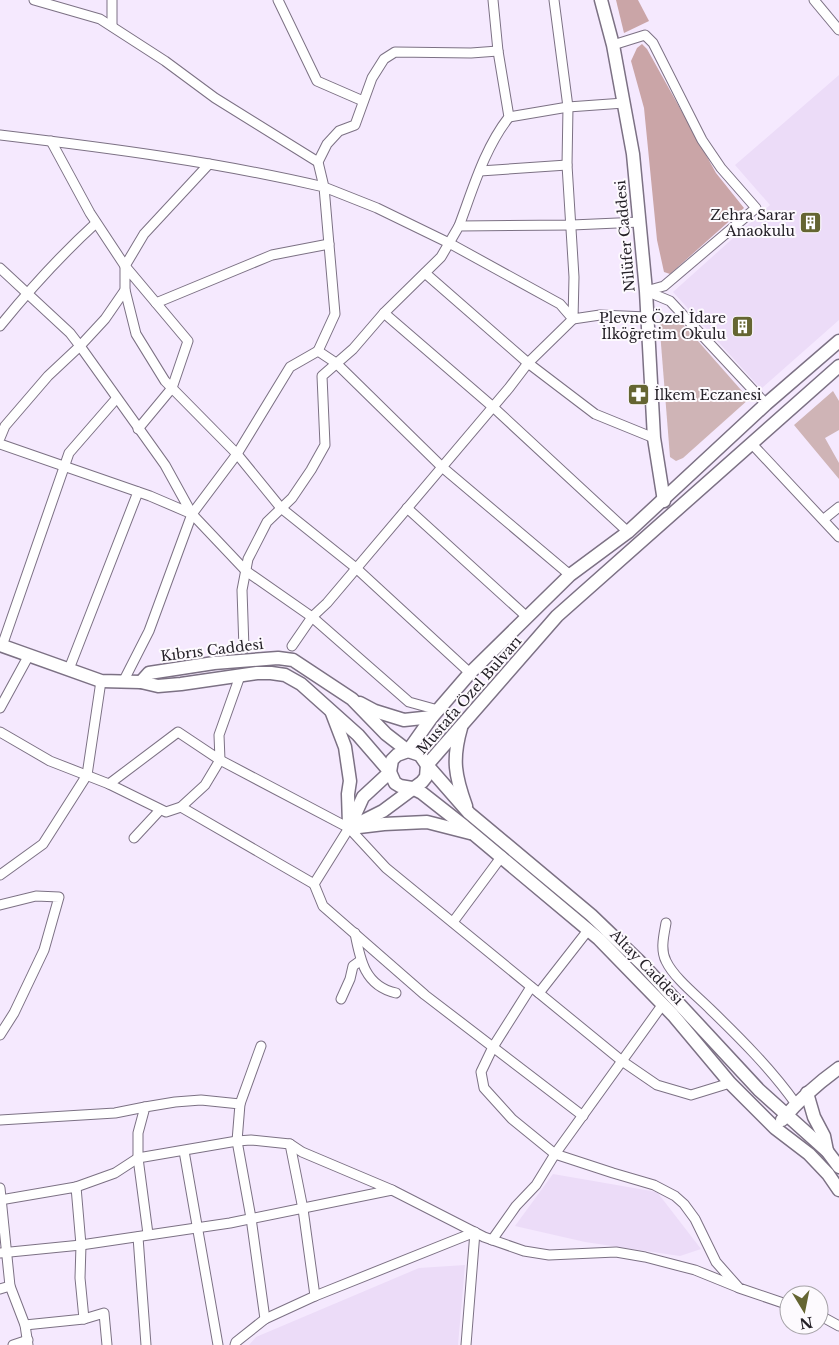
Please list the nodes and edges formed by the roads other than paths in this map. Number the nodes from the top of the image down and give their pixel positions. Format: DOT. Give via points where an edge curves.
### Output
graph roads {
  1 [pos="34,0"];
  2 [pos="112,0"];
  3 [pos="278,0"];
  4 [pos="493,0"];
  5 [pos="554,0"];
  6 [pos="602,0"];
  7 [pos="814,0"];
  8 [pos="112,26"];
  9 [pos="839,30"];
  10 [pos="613,45"];
  11 [pos="498,51"];
  12 [pos="363,101"];
  13 [pos="624,103"];
  14 [pos="568,107"];
  15 [pos="509,117"];
  16 [pos="0,134"];
  17 [pos="51,141"];
  18 [pos="318,162"];
  19 [pos="209,164"];
  20 [pos="567,165"];
  21 [pos="480,171"];
  22 [pos="324,187"];
  23 [pos="640,222"];
  24 [pos="96,223"];
  25 [pos="572,225"];
  26 [pos="459,226"];
  27 [pos="449,243"];
  28 [pos="329,244"];
  29 [pos="125,266"];
  30 [pos="0,268"];
  31 [pos="425,273"];
  32 [pos="126,290"];
  33 [pos="646,292"];
  34 [pos="26,293"];
  35 [pos="156,303"];
  36 [pos="384,313"];
  37 [pos="647,317"];
  38 [pos="573,319"];
  39 [pos="0,326"];
  40 [pos="839,341"];
  41 [pos="80,346"];
  42 [pos="318,351"];
  43 [pos="528,363"];
  44 [pos="336,364"];
  45 [pos="839,366"];
  46 [pos="172,388"];
  47 [pos="116,399"];
  48 [pos="766,404"];
  49 [pos="493,407"];
  50 [pos="138,428"];
  51 [pos="0,438"];
  52 [pos="654,438"];
  53 [pos="0,444"];
  54 [pos="752,444"];
  55 [pos="237,454"];
  56 [pos="66,466"];
  57 [pos="442,467"];
  58 [pos="138,492"];
  59 [pos="664,501"];
  60 [pos="839,507"];
  61 [pos="281,508"];
  62 [pos="407,508"];
  63 [pos="192,514"];
  64 [pos="824,519"];
  65 [pos="628,532"];
  66 [pos="839,537"];
  67 [pos="356,568"];
  68 [pos="246,571"];
  69 [pos="570,575"];
  70 [pos="312,617"];
  71 [pos="527,617"];
  72 [pos="1,645"];
  73 [pos="292,646"];
  74 [pos="244,649"];
  75 [pos="29,655"];
  76 [pos="69,669"];
  77 [pos="470,673"];
  78 [pos="240,676"];
  79 [pos="101,681"];
  80 [pos="123,682"];
  81 [pos="141,682"];
  82 [pos="352,699"];
  83 [pos="0,708"];
  84 [pos="331,710"];
  85 [pos="435,714"];
  86 [pos="462,724"];
  87 [pos="0,732"];
  88 [pos="408,751"];
  89 [pos="220,760"];
  90 [pos="427,765"];
  91 [pos="390,772"];
  92 [pos="87,775"];
  93 [pos="109,784"];
  94 [pos="412,788"];
  95 [pos="181,808"];
  96 [pos="160,810"];
  97 [pos="469,813"];
  98 [pos="349,828"];
  99 [pos="475,834"];
  100 [pos="134,838"];
  101 [pos="502,856"];
  102 [pos="0,875"];
  103 [pos="314,884"];
  104 [pos="0,905"];
  105 [pos="453,922"];
  106 [pos="666,923"];
  107 [pos="589,930"];
  108 [pos="355,933"];
  109 [pos="360,961"];
  110 [pos="535,990"];
  111 [pos="396,993"];
  112 [pos="340,999"];
  113 [pos="663,1004"];
  114 [pos="0,1035"];
  115 [pos="261,1046"];
  116 [pos="493,1047"];
  117 [pos="622,1062"];
  118 [pos="839,1068"];
  119 [pos="730,1084"];
  120 [pos="808,1093"];
  121 [pos="240,1104"];
  122 [pos="796,1104"];
  123 [pos="145,1107"];
  124 [pos="786,1115"];
  125 [pos="583,1116"];
  126 [pos="0,1120"];
  127 [pos="775,1128"];
  128 [pos="237,1141"];
  129 [pos="290,1144"];
  130 [pos="184,1151"];
  131 [pos="827,1151"];
  132 [pos="555,1154"];
  133 [pos="138,1158"];
  134 [pos="839,1167"];
  135 [pos="76,1187"];
  136 [pos="0,1188"];
  137 [pos="392,1190"];
  138 [pos="839,1190"];
  139 [pos="1,1200"];
  140 [pos="303,1209"];
  141 [pos="251,1218"];
  142 [pos="198,1228"];
  143 [pos="474,1232"];
  144 [pos="148,1234"];
  145 [pos="138,1237"];
  146 [pos="492,1240"];
  147 [pos="81,1245"];
  148 [pos="3,1252"];
  149 [pos="10,1286"];
  150 [pos="739,1288"];
  151 [pos="0,1289"];
  152 [pos="315,1296"];
  153 [pos="779,1302"];
  154 [pos="84,1319"];
  155 [pos="265,1320"];
  156 [pos="25,1325"];
  157 [pos="28,1343"];
  158 [pos="14,1345"];
  159 [pos="107,1345"];
  160 [pos="146,1345"];
  161 [pos="218,1345"];
  162 [pos="235,1345"];
  163 [pos="466,1345"];
  1 -- 8 [label="street" via="100,19"];
  2 -- 8 [label="street"];
  3 -- 12 [label="street" via="317,81"];
  4 -- 11 [label="street"];
  5 -- 14 [label="street"];
  6 -- 10 [label="main road, Nilüfer Caddesi"];
  7 -- 9 [label="street"];
  8 -- 18 [label="street" via="215,98"];
  10 -- 13 [label="main road, Nilüfer Caddesi"];
  10 -- 33 [label="street" via="645,35 653,43 702,140 721,168 756,208 664,286"];
  11 -- 12 [label="street" via="396,52 384,59"];
  11 -- 15 [label="street"];
  12 -- 18 [label="street" via="355,124 339,131 327,144"];
  13 -- 14 [label="street"];
  13 -- 23 [label="main road, Nilüfer Caddesi"];
  14 -- 15 [label="street"];
  14 -- 20 [label="street"];
  15 -- 21 [label="street" via="497,132"];
  16 -- 17 [label="street"];
  17 -- 19 [label="street"];
  17 -- 24 [label="street"];
  18 -- 22 [label="street"];
  19 -- 22 [label="street"];
  19 -- 29 [label="street" via="144,234"];
  20 -- 21 [label="street"];
  20 -- 25 [label="street"];
  21 -- 26 [label="street"];
  22 -- 27 [label="street" via="377,208"];
  22 -- 28 [label="street"];
  23 -- 25 [label="street"];
  23 -- 33 [label="main road, Nilüfer Caddesi"];
  24 -- 29 [label="street"];
  24 -- 34 [label="street"];
  25 -- 26 [label="street"];
  25 -- 38 [label="street"];
  26 -- 27 [label="street"];
  27 -- 31 [label="street"];
  27 -- 38 [label="street" via="560,304"];
  28 -- 35 [label="street" via="272,255"];
  28 -- 42 [label="street" via="335,314"];
  29 -- 32 [label="street"];
  29 -- 35 [label="street"];
  30 -- 34 [label="street"];
  31 -- 36 [label="street"];
  31 -- 43 [label="street"];
  32 -- 41 [label="street"];
  32 -- 46 [label="street" via="136,334"];
  33 -- 37 [label="main road, Nilüfer Caddesi"];
  33 -- 48 [label="street" via="670,301"];
  34 -- 39 [label="street"];
  34 -- 41 [label="street"];
  35 -- 46 [label="street" via="188,341"];
  36 -- 44 [label="street"];
  36 -- 49 [label="street"];
  37 -- 38 [label="street" via="600,315"];
  37 -- 52 [label="main road, Nilüfer Caddesi"];
  38 -- 43 [label="street"];
  40 -- 48 [label="main road, Mustafa Özel Bulvarı"];
  41 -- 47 [label="street"];
  41 -- 51 [label="street" via="48,376 5,426"];
  42 -- 44 [label="street"];
  42 -- 55 [label="street" via="290,367"];
  43 -- 49 [label="street"];
  43 -- 52 [label="street" via="595,414"];
  44 -- 57 [label="street"];
  44 -- 61 [label="street" via="322,376 325,445 292,498"];
  45 -- 54 [label="main road, Mustafa Özel Bulvarı"];
  46 -- 50 [label="street"];
  46 -- 55 [label="street"];
  47 -- 50 [label="street"];
  47 -- 56 [label="street" via="69,453"];
  48 -- 59 [label="main road, Mustafa Özel Bulvarı"];
  49 -- 57 [label="street"];
  49 -- 65 [label="street"];
  50 -- 63 [label="street" via="165,465"];
  52 -- 59 [label="main road, Nilüfer Caddesi"];
  53 -- 56 [label="street"];
  54 -- 64 [label="street"];
  54 -- 86 [label="main road, Mustafa Özel Bulvarı" via="557,616"];
  55 -- 61 [label="street"];
  55 -- 63 [label="street"];
  56 -- 58 [label="street"];
  56 -- 72 [label="street"];
  57 -- 62 [label="street"];
  57 -- 69 [label="street"];
  58 -- 63 [label="street"];
  58 -- 76 [label="street"];
  59 -- 65 [label="main road, Mustafa Özel Bulvarı"];
  60 -- 64 [label="street"];
  61 -- 67 [label="street"];
  61 -- 68 [label="street" via="257,539"];
  62 -- 67 [label="street"];
  62 -- 71 [label="street"];
  63 -- 68 [label="street"];
  63 -- 80 [label="street" via="149,631"];
  64 -- 66 [label="street"];
  65 -- 69 [label="main road, Mustafa Özel Bulvarı"];
  67 -- 70 [label="street"];
  67 -- 77 [label="street"];
  68 -- 70 [label="street"];
  68 -- 74 [label="street" via="242,590"];
  69 -- 71 [label="main road, Mustafa Özel Bulvarı"];
  70 -- 73 [label="street"];
  70 -- 85 [label="street" via="409,702"];
  71 -- 77 [label="main road, Mustafa Özel Bulvarı"];
  72 -- 75 [label="main road, Kıbrıs Caddesi"];
  75 -- 76 [label="main road, Kıbrıs Caddesi"];
  75 -- 83 [label="street"];
  76 -- 79 [label="main road, Kıbrıs Caddesi"];
  77 -- 85 [label="main road, Mustafa Özel Bulvarı"];
  78 -- 81 [label="main road, Kıbrıs Caddesi" via="158,686"];
  78 -- 84 [label="main road, Kıbrıs Caddesi" via="257,673 285,675"];
  78 -- 89 [label="street" via="219,735"];
  79 -- 80 [label="main road, Kıbrıs Caddesi"];
  79 -- 92 [label="street"];
  80 -- 81 [label="main road, Kıbrıs Caddesi"];
  81 -- 82 [label="main road, Kıbrıs Caddesi" via="149,673 278,658 293,660"];
  82 -- 85 [label="main road" via="375,711 404,720"];
  82 -- 88 [label="main road, Kıbrıs Caddesi" via="386,734"];
  84 -- 91 [label="main road, Kıbrıs Caddesi"];
  84 -- 98 [label="main road" via="345,746 350,781"];
  85 -- 88 [label="main road, Mustafa Özel Bulvarı"];
  86 -- 90 [label="main road, Mustafa Özel Bulvarı"];
  86 -- 97 [label="main road" via="456,747 456,765"];
  87 -- 92 [label="street" via="50,761"];
  88 -- 90 [label="main road" via="420,755"];
  88 -- 91 [label="main road, Mustafa Özel Bulvarı" via="396,755"];
  89 -- 93 [label="street" via="178,732"];
  89 -- 95 [label="street" via="205,785"];
  89 -- 98 [label="street"];
  90 -- 94 [label="main road, Mustafa Özel Bulvarı" via="426,776"];
  90 -- 97 [label="main road, Altay Caddesi"];
  91 -- 94 [label="main road" via="396,783"];
  91 -- 98 [label="main road, Mustafa Özel Bulvarı" via="364,797"];
  92 -- 93 [label="street"];
  92 -- 102 [label="street" via="42,844"];
  93 -- 96 [label="street"];
  94 -- 98 [label="main road, Mustafa Özel Bulvarı" via="383,810"];
  94 -- 99 [label="main road, Altay Caddesi"];
  95 -- 96 [label="street" via="166,812"];
  95 -- 103 [label="street"];
  96 -- 100 [label="street"];
  97 -- 124 [label="main road, Altay Caddesi" via="591,915"];
  98 -- 99 [label="main road" via="427,822"];
  98 -- 103 [label="street"];
  98 -- 105 [label="street" via="386,868"];
  99 -- 101 [label="main road, Altay Caddesi"];
  101 -- 105 [label="street"];
  101 -- 107 [label="main road, Altay Caddesi"];
  103 -- 108 [label="street" via="323,906"];
  104 -- 114 [label="street" via="36,896 59,897 44,950"];
  105 -- 110 [label="street"];
  106 -- 122 [label="street" via="662,945 665,960 673,972 763,1064"];
  107 -- 110 [label="street"];
  107 -- 113 [label="main road, Altay Caddesi"];
  108 -- 109 [label="street"];
  108 -- 116 [label="street" via="425,995"];
  109 -- 111 [label="street" via="368,975 385,991"];
  109 -- 112 [label="street" via="353,966"];
  110 -- 116 [label="street"];
  110 -- 117 [label="street"];
  113 -- 117 [label="street"];
  113 -- 119 [label="main road, Altay Caddesi"];
  115 -- 121 [label="street"];
  116 -- 125 [label="street"];
  116 -- 132 [label="street" via="481,1072 484,1088 512,1119"];
  117 -- 119 [label="street" via="657,1085 691,1095"];
  117 -- 125 [label="street"];
  118 -- 120 [label="main road"];
  119 -- 127 [label="main road, Altay Caddesi"];
  120 -- 122 [label="main road"];
  120 -- 131 [label="main road"];
  121 -- 123 [label="street" via="201,1100"];
  121 -- 128 [label="street"];
  122 -- 124 [label="main road"];
  123 -- 126 [label="street" via="115,1113"];
  123 -- 133 [label="street" via="138,1133"];
  124 -- 127 [label="main road"];
  124 -- 131 [label="main road, Altay Caddesi"];
  125 -- 132 [label="street"];
  127 -- 138 [label="main road, Altay Caddesi" via="809,1154"];
  128 -- 129 [label="street"];
  128 -- 130 [label="street"];
  128 -- 141 [label="street"];
  129 -- 137 [label="street"];
  129 -- 140 [label="street"];
  130 -- 133 [label="street"];
  130 -- 142 [label="street"];
  131 -- 134 [label="main road, Altay Caddesi"];
  132 -- 146 [label="street" via="536,1185"];
  132 -- 150 [label="street" via="654,1185 675,1196 695,1219 716,1262"];
  133 -- 135 [label="street" via="115,1173"];
  133 -- 144 [label="street"];
  135 -- 139 [label="street"];
  135 -- 147 [label="street"];
  136 -- 139 [label="street"];
  137 -- 140 [label="street"];
  137 -- 143 [label="street"];
  139 -- 148 [label="street"];
  140 -- 141 [label="street"];
  140 -- 152 [label="street"];
  141 -- 142 [label="street"];
  141 -- 155 [label="street"];
  142 -- 144 [label="street"];
  142 -- 161 [label="street"];
  143 -- 146 [label="street"];
  143 -- 152 [label="street"];
  143 -- 163 [label="street"];
  144 -- 145 [label="street"];
  145 -- 147 [label="street"];
  145 -- 160 [label="street"];
  146 -- 150 [label="street" via="549,1255 616,1252 645,1257 695,1270"];
  147 -- 148 [label="street"];
  147 -- 154 [label="street"];
  148 -- 149 [label="street"];
  149 -- 151 [label="street"];
  149 -- 156 [label="street"];
  150 -- 153 [label="street"];
  152 -- 155 [label="street"];
  154 -- 156 [label="street"];
  154 -- 159 [label="street" via="104,1312"];
  155 -- 162 [label="street"];
  156 -- 157 [label="street"];
  157 -- 158 [label="street"];
}
